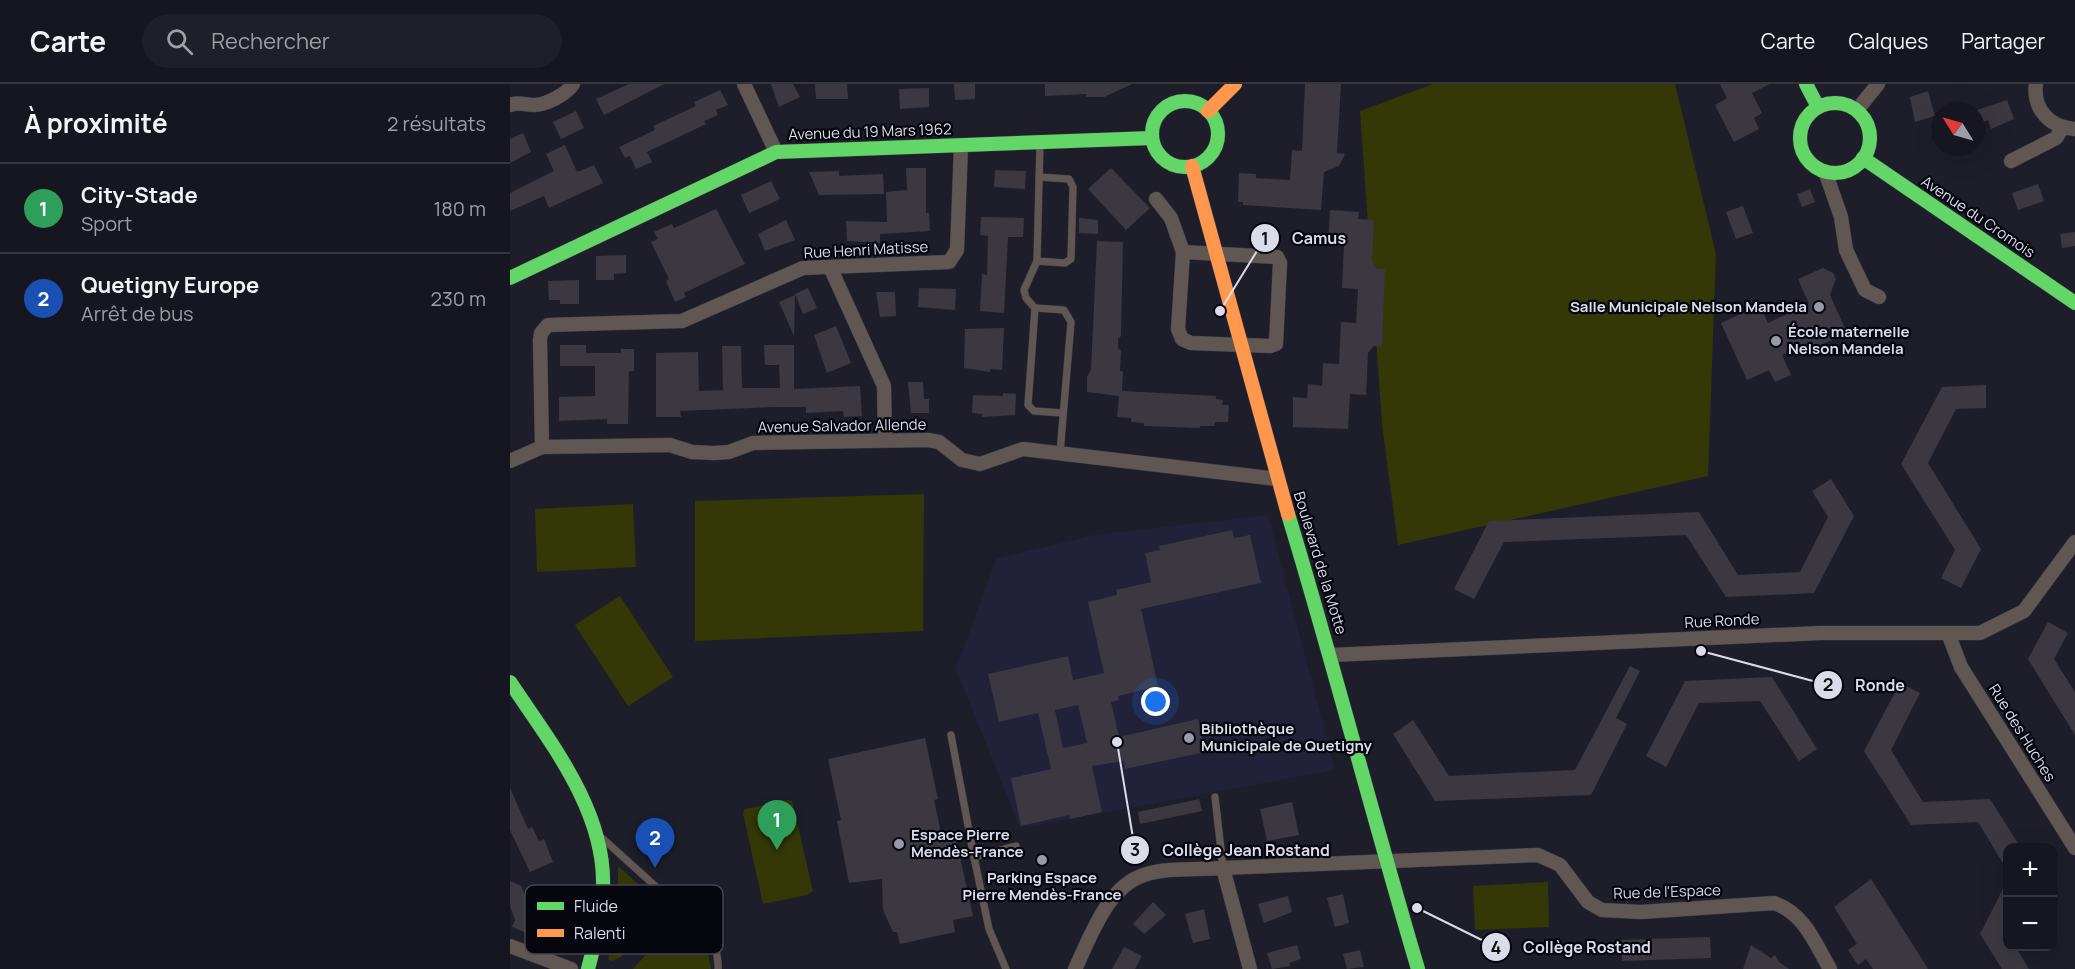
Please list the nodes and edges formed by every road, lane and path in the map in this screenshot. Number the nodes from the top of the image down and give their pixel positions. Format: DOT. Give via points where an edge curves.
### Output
graph roads {
  1 [pos="573,84"];
  2 [pos="744,84"];
  3 [pos="1235,84"];
  4 [pos="1806,84"];
  5 [pos="1878,84"];
  6 [pos="2036,84"];
  7 [pos="510,105"];
  8 [pos="1818,107"];
  9 [pos="1857,110"];
  10 [pos="1208,111"];
  11 [pos="2069,128"];
  12 [pos="1152,138"];
  13 [pos="1040,143"];
  14 [pos="961,146"];
  15 [pos="776,152"];
  16 [pos="1863,158"];
  17 [pos="2011,161"];
  18 [pos="1192,166"];
  19 [pos="1825,171"];
  20 [pos="1039,177"];
  21 [pos="1156,199"];
  22 [pos="1183,252"];
  23 [pos="1216,252"];
  24 [pos="1037,261"];
  25 [pos="830,267"];
  26 [pos="510,278"];
  27 [pos="1879,297"];
  28 [pos="2075,303"];
  29 [pos="1035,308"];
  30 [pos="1241,345"];
  31 [pos="1063,413"];
  32 [pos="885,440"];
  33 [pos="542,447"];
  34 [pos="1060,453"];
  35 [pos="510,461"];
  36 [pos="1277,479"];
  37 [pos="2075,542"];
  38 [pos="1948,633"];
  39 [pos="1331,655"];
  40 [pos="510,682"];
  41 [pos="951,735"];
  42 [pos="1215,797"];
  43 [pos="596,833"];
  44 [pos="1016,846"];
  45 [pos="2075,847"];
  46 [pos="974,857"];
  47 [pos="1386,862"];
  48 [pos="1223,868"];
  49 [pos="603,885"];
  50 [pos="654,885"];
  51 [pos="510,946"];
  52 [pos="525,952"];
  53 [pos="531,954"];
  54 [pos="592,954"];
  55 [pos="717,954"];
  56 [pos="571,969"];
  57 [pos="588,969"];
  58 [pos="718,969"];
  59 [pos="1006,969"];
  60 [pos="1076,969"];
  61 [pos="1250,969"];
  62 [pos="1418,969"];
  63 [pos="1830,969"];
  1 -- 7 [label="street" via="566,92 540,104"];
  2 -- 15 [label="street"];
  3 -- 10 [label="street"];
  4 -- 8 [label="street"];
  5 -- 9 [label="street"];
  6 -- 11 [label="street" via="2042,111 2050,121"];
  8 -- 9 [label="street" via="1839,103"];
  8 -- 19 [label="street" via="1803,124 1801,147 1806,158"];
  9 -- 16 [label="street" via="1869,129 1868,149"];
  10 -- 12 [label="street" via="1192,102 1171,104 1155,119"];
  10 -- 18 [label="street" via="1215,121 1217,140 1208,158"];
  11 -- 17 [label="street"];
  12 -- 13 [label="street, Avenue du 19 Mars 1962"];
  12 -- 18 [label="street" via="1162,158 1180,167"];
  13 -- 14 [label="street, Avenue du 19 Mars 1962"];
  13 -- 20 [label="lane"];
  14 -- 15 [label="street, Avenue du 19 Mars 1962"];
  14 -- 25 [label="street, Rue Henri Matisse" via="957,250 953,259"];
  15 -- 26 [label="street, Avenue du 19 Mars 1962"];
  16 -- 19 [label="street" via="1846,171"];
  16 -- 28 [label="street, Avenue du Cromois"];
  18 -- 23 [label="street, Boulevard de la Motte"];
  19 -- 27 [label="street" via="1841,217 1846,250 1865,290"];
  20 -- 24 [label="lane"];
  20 -- 24 [label="lane" via="1069,179 1073,187 1071,259 1065,263"];
  21 -- 22 [label="street" via="1171,218"];
  22 -- 23 [label="street"];
  22 -- 30 [label="street" via="1180,334 1191,343"];
  23 -- 30 [label="street, Boulevard de la Motte"];
  23 -- 30 [label="street" via="1272,255 1280,263 1278,340 1269,346"];
  24 -- 29 [label="lane" via="1024,290"];
  25 -- 32 [label="street" via="884,386"];
  25 -- 33 [label="street, Rue Henri Matisse" via="794,270 682,321 548,325 540,340"];
  29 -- 31 [label="lane" via="1064,310 1070,317"];
  29 -- 31 [label="lane" via="1029,407 1034,411"];
  30 -- 36 [label="street, Boulevard de la Motte"];
  31 -- 34 [label="lane"];
  32 -- 33 [label="street, Avenue Salvador Allende" via="753,443 714,453 670,445"];
  32 -- 34 [label="street, Avenue Salvador Allende" via="935,441 962,460 980,464 1023,449"];
  33 -- 35 [label="street, Avenue Salvador Allende"];
  34 -- 36 [label="street, Avenue Salvador Allende"];
  36 -- 39 [label="street, Boulevard de la Motte"];
  37 -- 38 [label="street, Rue Ronde" via="2024,611 1980,633"];
  38 -- 39 [label="street, Rue Ronde" via="1820,633"];
  38 -- 45 [label="street, Rue des Huches" via="1961,667"];
  39 -- 47 [label="street, Boulevard de la Motte"];
  40 -- 43 [label="street" via="568,771 589,808"];
  41 -- 46 [label="lane"];
  42 -- 48 [label="lane"];
  43 -- 49 [label="street"];
  43 -- 50 [label="lane"];
  44 -- 46 [label="lane"];
  46 -- 59 [label="lane" via="989,929"];
  47 -- 48 [label="street, Rue de l'Espace"];
  47 -- 62 [label="street, Boulevard de la Motte"];
  47 -- 63 [label="street, Rue de l'Espace" via="1538,855 1560,865 1588,902 1602,910 1774,903 1792,910 1804,924"];
  48 -- 60 [label="street, Rue de l'Espace" via="1146,874 1132,880 1106,908"];
  48 -- 61 [label="street"];
  51 -- 52 [label="street"];
  53 -- 56 [label="street"];
  54 -- 57 [label="street"];
  55 -- 58 [label="lane"];
}
